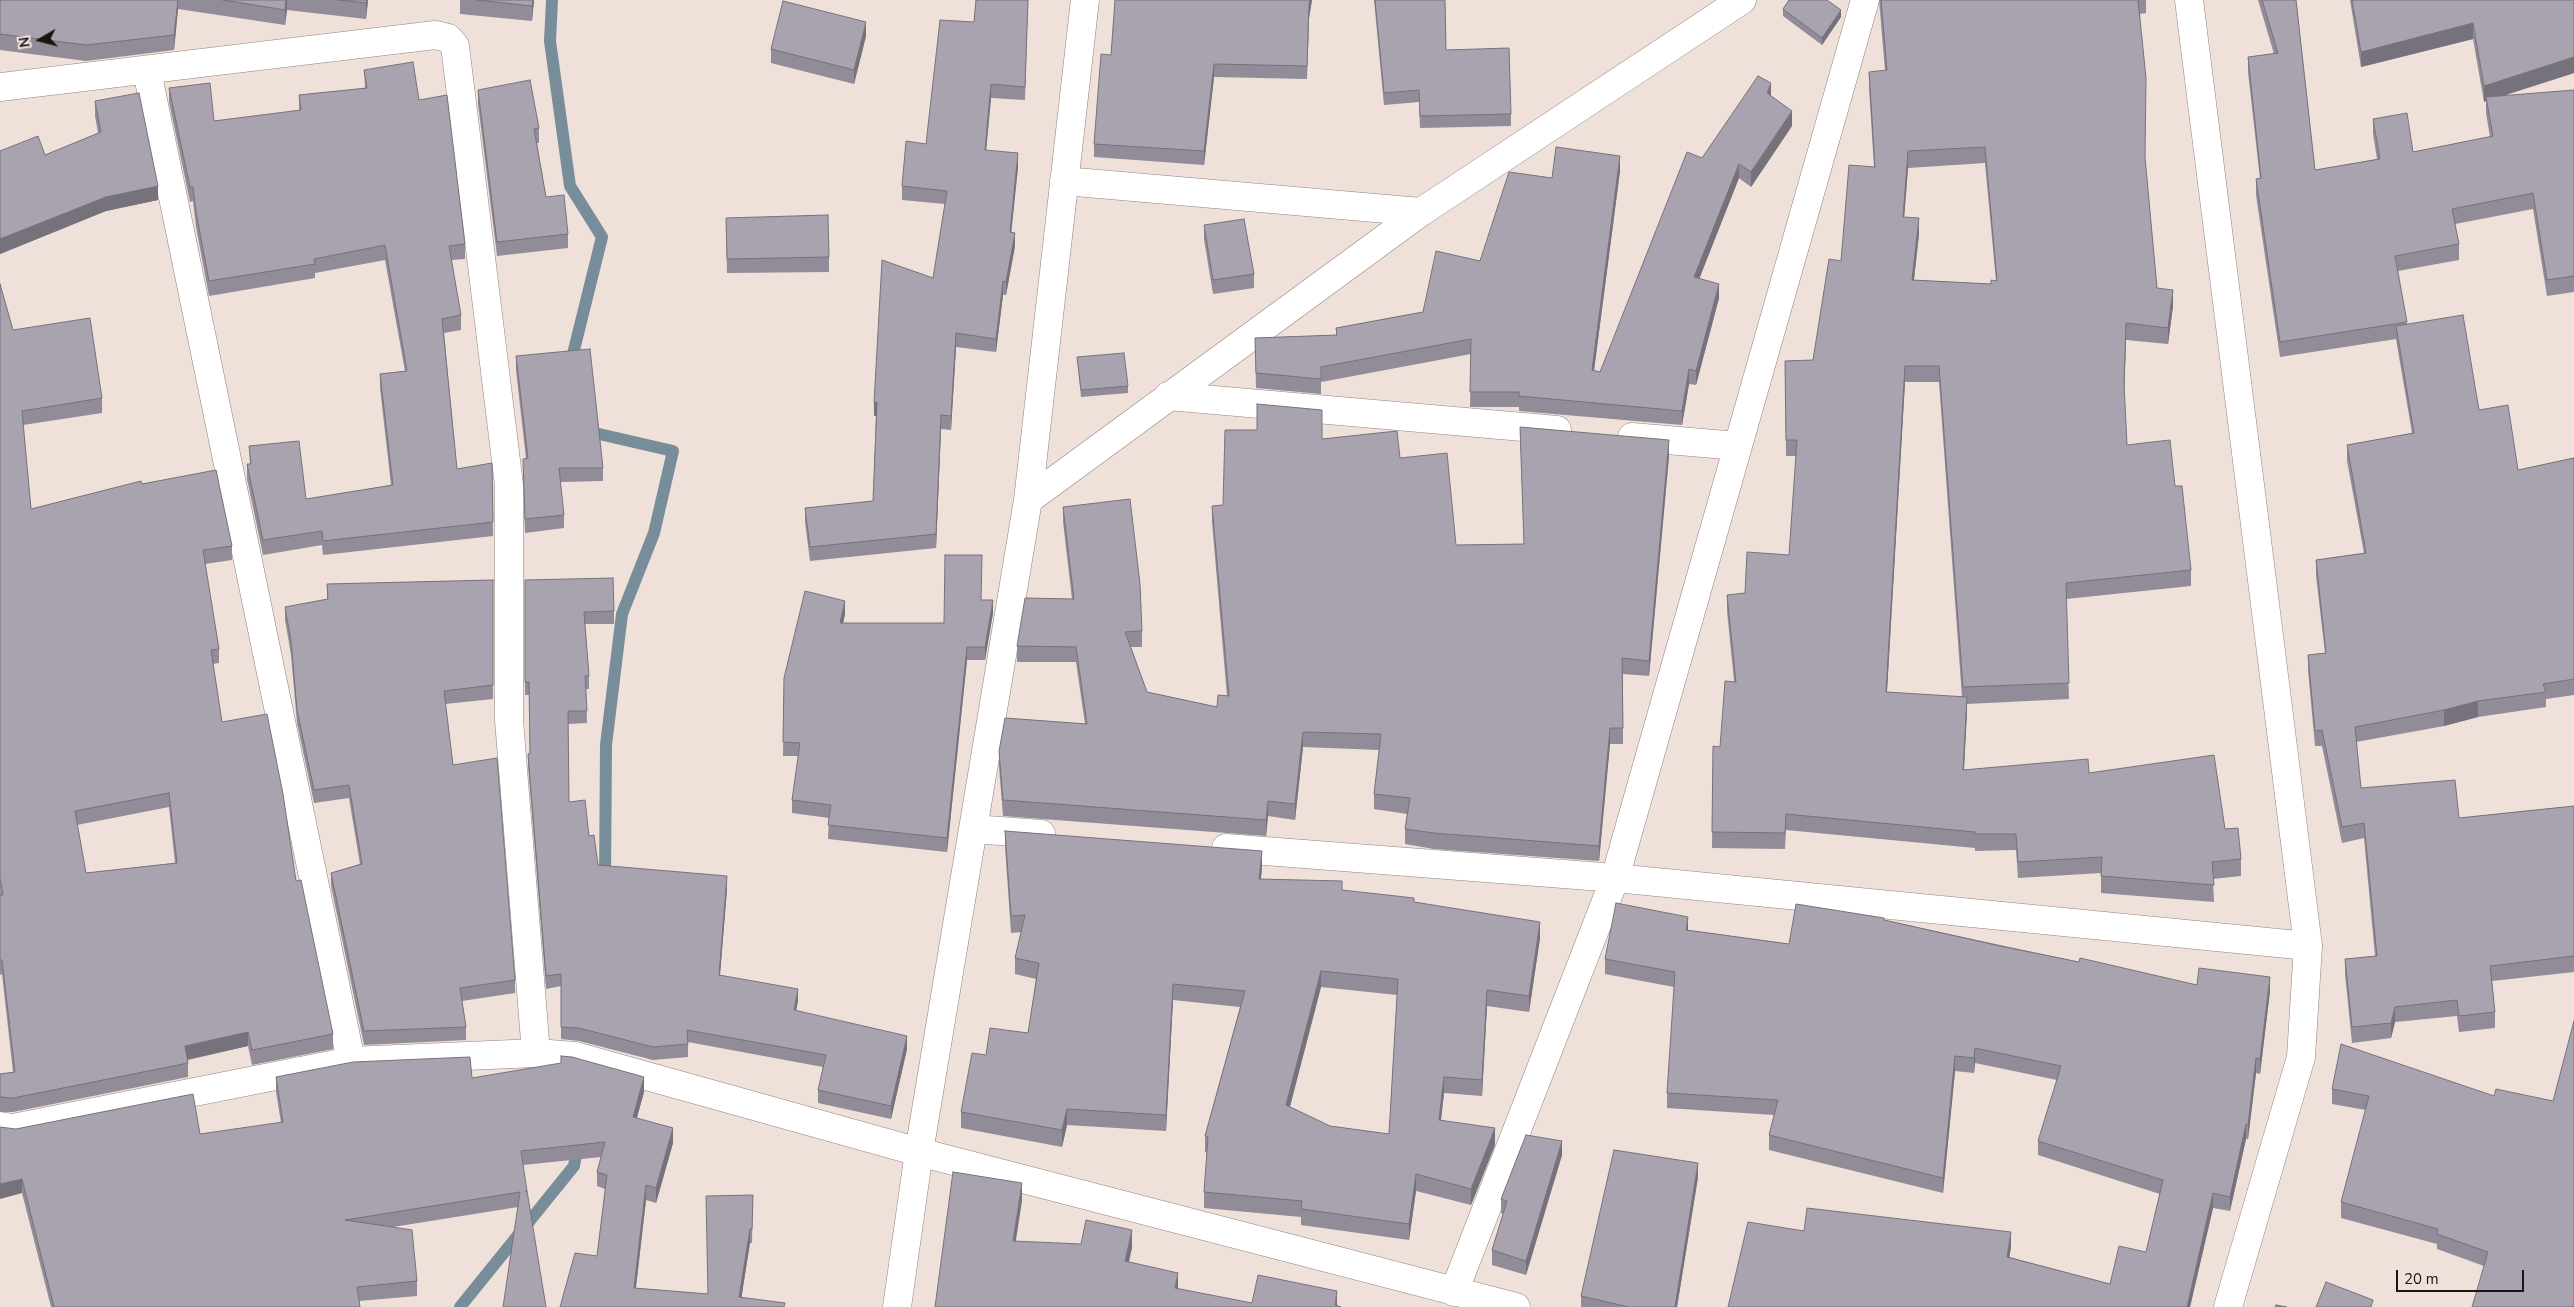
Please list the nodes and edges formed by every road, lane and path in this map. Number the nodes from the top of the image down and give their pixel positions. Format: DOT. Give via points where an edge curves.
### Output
graph roads {
  1 [pos="1085,0"];
  2 [pos="1742,0"];
  3 [pos="1865,0"];
  4 [pos="2189,0"];
  5 [pos="147,70"];
  6 [pos="0,87"];
  7 [pos="1064,181"];
  8 [pos="1421,212"];
  9 [pos="1168,396"];
  10 [pos="1581,432"];
  11 [pos="1610,435"];
  12 [pos="1738,446"];
  13 [pos="1028,500"];
  14 [pos="973,829"];
  15 [pos="1062,836"];
  16 [pos="1200,846"];
  17 [pos="1615,878"];
  18 [pos="2308,946"];
  19 [pos="536,1053"];
  20 [pos="351,1061"];
  21 [pos="0,1126"];
  22 [pos="919,1152"];
  23 [pos="1454,1292"];
  24 [pos="897,1307"];
  25 [pos="1516,1307"];
  26 [pos="2228,1307"];
  1 -- 7 [label="street"];
  2 -- 8 [label="street"];
  3 -- 12 [label="street"];
  4 -- 18 [label="street"];
  5 -- 6 [label="street"];
  5 -- 19 [label="street" via="435,35 448,38 455,46 509,485 510,720"];
  5 -- 20 [label="street"];
  7 -- 8 [label="street"];
  7 -- 13 [label="street"];
  8 -- 9 [label="street"];
  9 -- 10 [label="street"];
  9 -- 13 [label="street"];
  11 -- 12 [label="street"];
  12 -- 17 [label="street"];
  13 -- 14 [label="street"];
  14 -- 15 [label="street"];
  14 -- 22 [label="street"];
  16 -- 17 [label="street"];
  17 -- 18 [label="street"];
  17 -- 23 [label="street"];
  18 -- 26 [label="street" via="2301,1056"];
  19 -- 20 [label="street"];
  19 -- 22 [label="street" via="575,1056 623,1068"];
  20 -- 21 [label="street" via="13,1128"];
  22 -- 23 [label="street"];
  22 -- 24 [label="street"];
  23 -- 25 [label="street"];
}
